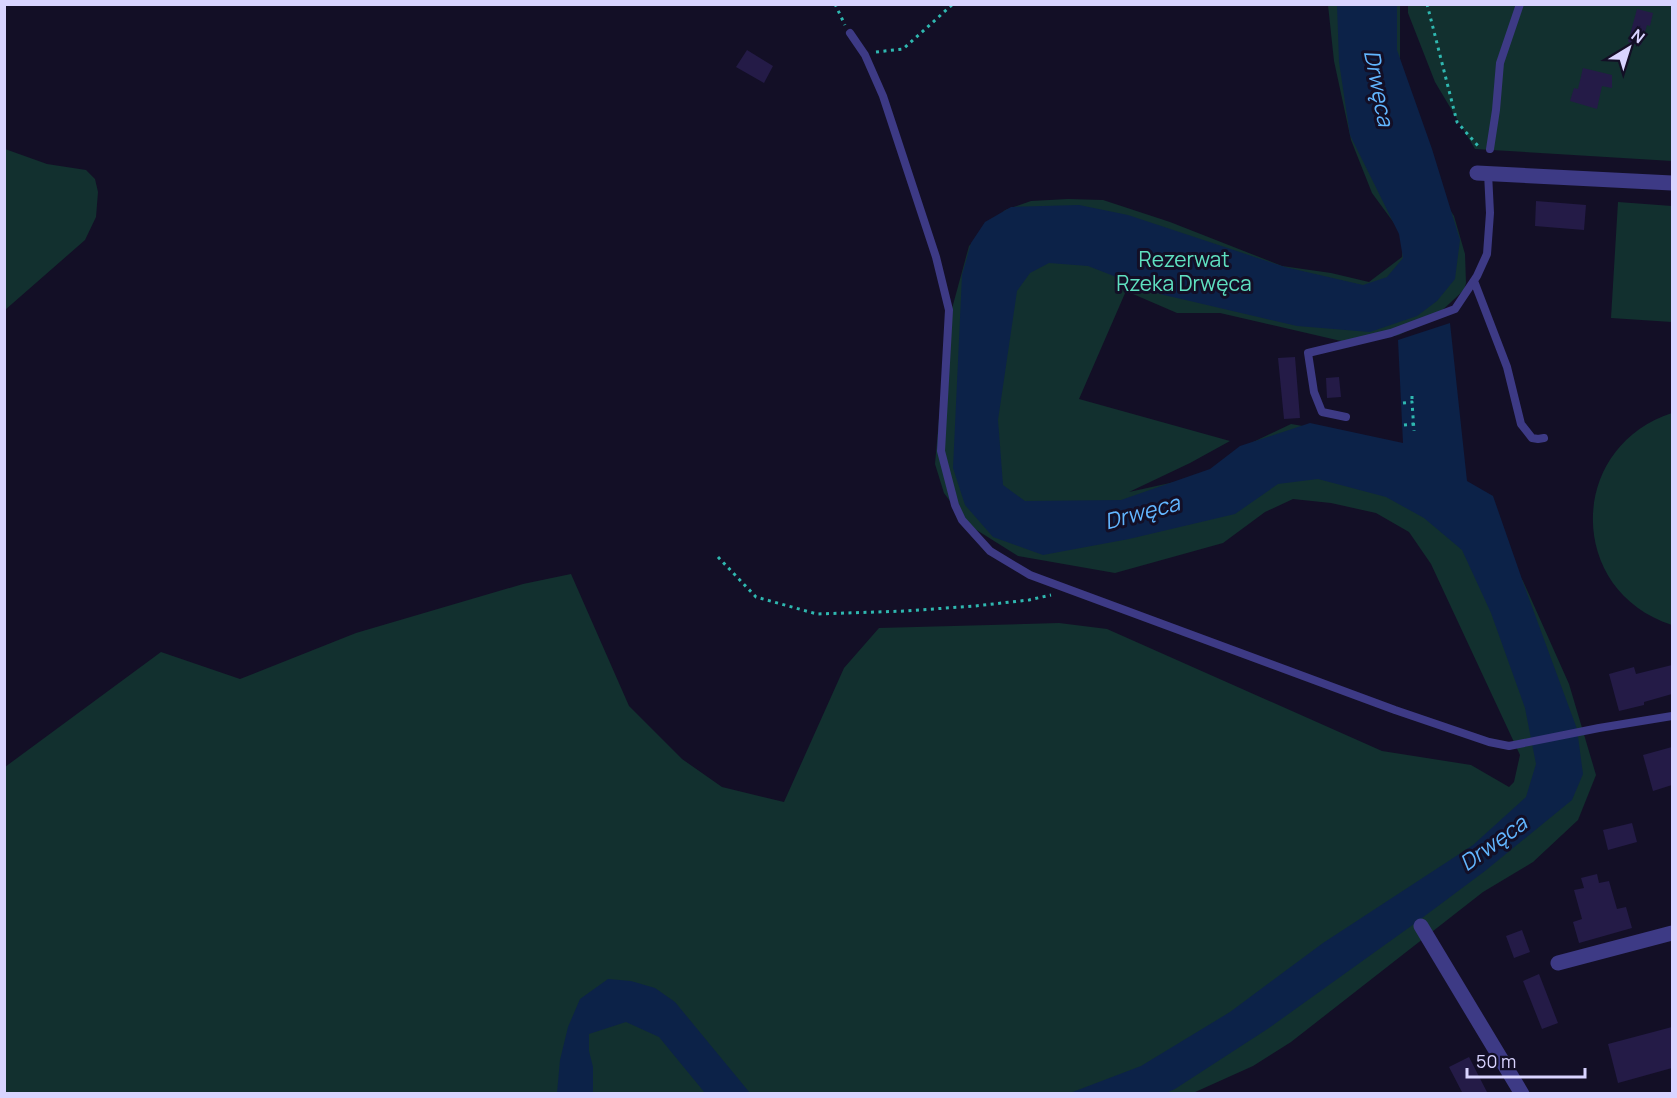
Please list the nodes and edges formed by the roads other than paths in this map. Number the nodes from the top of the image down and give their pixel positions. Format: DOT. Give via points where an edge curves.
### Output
graph roads {
  1 [pos="1520,4"];
  2 [pos="850,33"];
  3 [pos="1486,150"];
  4 [pos="1483,173"];
  5 [pos="1672,183"];
  6 [pos="1474,280"];
  7 [pos="1346,417"];
  8 [pos="1545,438"];
  9 [pos="1672,716"];
  10 [pos="1421,926"];
  11 [pos="1672,933"];
  12 [pos="1558,963"];
  13 [pos="1522,1094"];
  1 -- 3 [label="lane" via="1500,63"];
  2 -- 9 [label="lane" via="865,55 883,96 936,257 950,310 941,451 962,520 990,551 1030,576 1489,742 1509,746"];
  4 -- 5 [label="street"];
  4 -- 6 [label="lane" via="1490,213 1487,254"];
  6 -- 7 [label="lane" via="1455,309 1391,333 1308,353 1314,392 1322,412"];
  6 -- 8 [label="lane" via="1506,367 1521,424 1532,438"];
  10 -- 13 [label="street"];
  11 -- 12 [label="street"];
}
